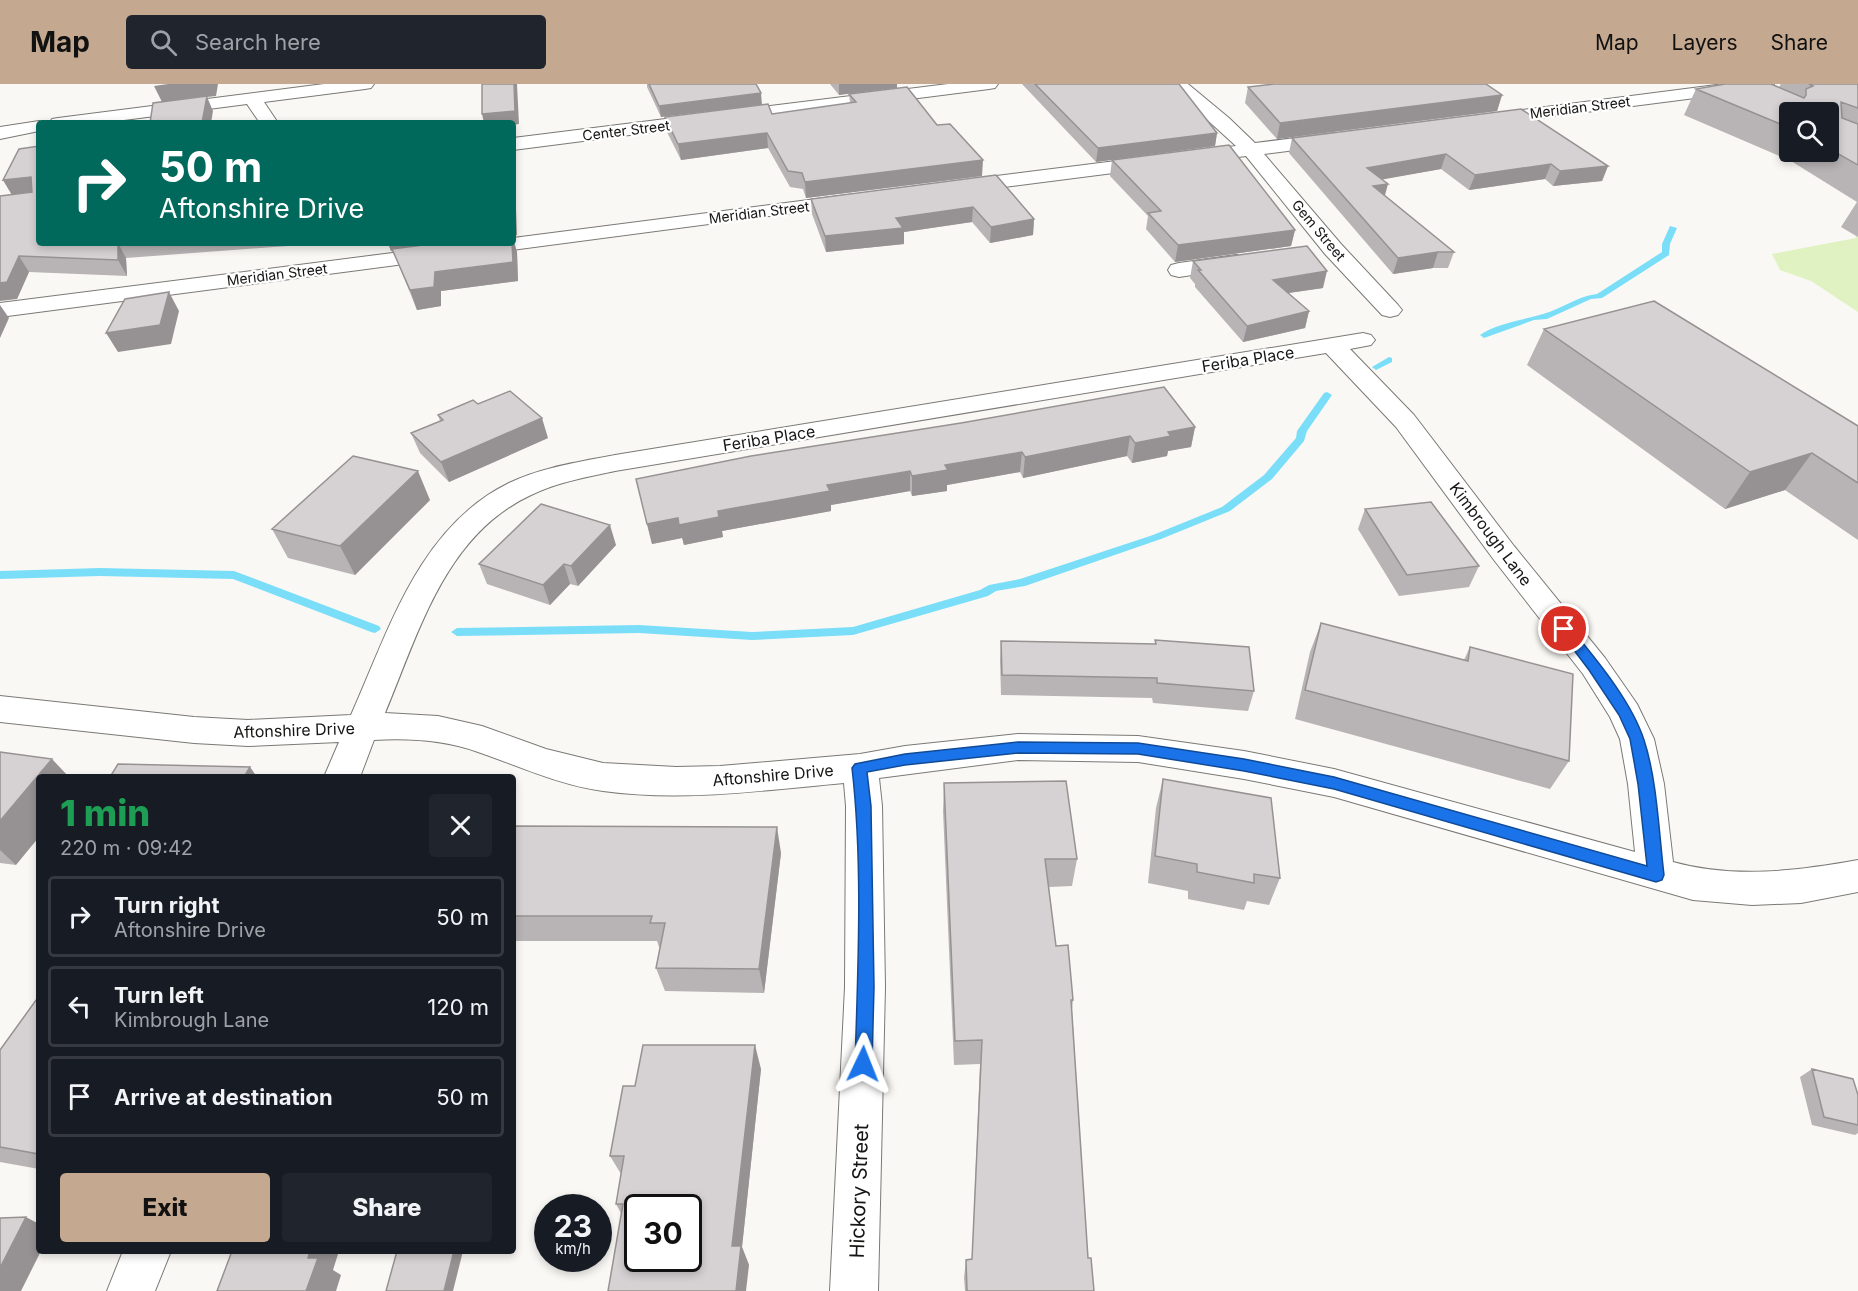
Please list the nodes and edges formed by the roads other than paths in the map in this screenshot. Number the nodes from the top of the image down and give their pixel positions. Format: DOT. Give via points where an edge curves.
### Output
graph roads {
  1 [pos="365,84"];
  2 [pos="989,84"];
  3 [pos="1177,84"];
  4 [pos="1765,84"];
  5 [pos="252,98"];
  6 [pos="81,120"];
  7 [pos="267,120"];
  8 [pos="1463,123"];
  9 [pos="36,127"];
  10 [pos="0,133"];
  11 [pos="1356,136"];
  12 [pos="516,144"];
  13 [pos="1250,149"];
  14 [pos="939,189"];
  15 [pos="869,198"];
  16 [pos="516,243"];
  17 [pos="497,246"];
  18 [pos="1259,260"];
  19 [pos="1179,270"];
  20 [pos="0,310"];
  21 [pos="1390,310"];
  22 [pos="1363,340"];
  23 [pos="1332,345"];
  24 [pos="0,710"];
  25 [pos="362,728"];
  26 [pos="860,768"];
  27 [pos="343,774"];
  28 [pos="1656,875"];
  29 [pos="1858,876"];
  30 [pos="146,1254"];
  31 [pos="131,1291"];
  32 [pos="854,1291"];
  1 -- 5 [label="street"];
  2 -- 12 [label="street, Center Street"];
  3 -- 13 [label="street, Gem Street"];
  4 -- 8 [label="street, Meridian Street"];
  5 -- 6 [label="street"];
  5 -- 7 [label="street"];
  9 -- 10 [label="street"];
  11 -- 13 [label="street"];
  13 -- 14 [label="street"];
  13 -- 21 [label="street, Gem Street" via="1323,250"];
  15 -- 16 [label="street, Meridian Street"];
  17 -- 20 [label="street, Meridian Street"];
  18 -- 19 [label="street"];
  22 -- 23 [label="street, Feriba Place"];
  23 -- 25 [label="street, Feriba Place" via="615,463 531,484 484,512 441,557"];
  23 -- 28 [label="street, Kimbrough Lane" via="1405,421 1594,666 1625,713 1637,739 1646,784"];
  24 -- 25 [label="street, Aftonshire Drive" via="205,731"];
  25 -- 26 [label="street, Aftonshire Drive" via="438,729 603,777 720,780"];
  25 -- 27 [label="street, Feriba Place"];
  26 -- 28 [label="street, Aftonshire Drive" via="1018,747 1138,749 1334,783"];
  26 -- 32 [label="street, Hickory Street" via="866,987"];
  28 -- 29 [label="street, Aftonshire Drive" via="1693,884 1752,890 1801,887"];
  30 -- 31 [label="street"];
}
